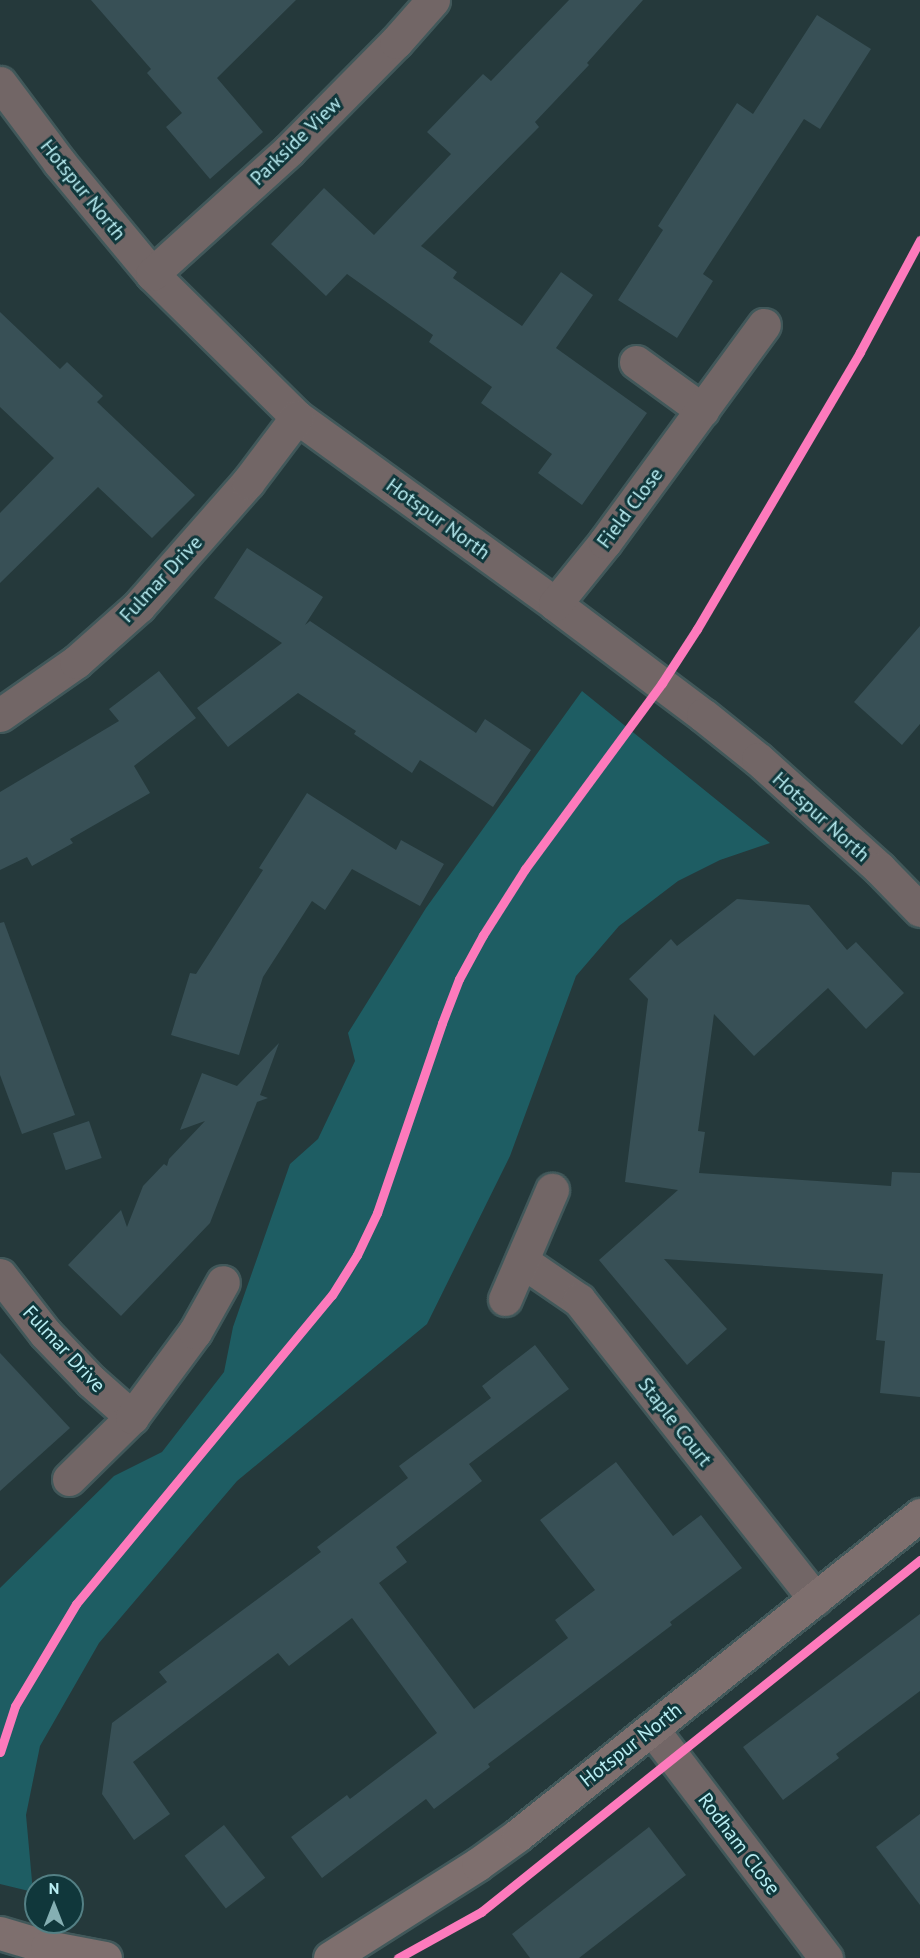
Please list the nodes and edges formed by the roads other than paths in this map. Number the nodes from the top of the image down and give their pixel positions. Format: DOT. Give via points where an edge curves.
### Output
graph roads {
  1 [pos="433,0"];
  2 [pos="0,82"];
  3 [pos="152,274"];
  4 [pos="764,325"];
  5 [pos="636,363"];
  6 [pos="702,410"];
  7 [pos="297,417"];
  8 [pos="555,604"];
  9 [pos="0,715"];
  10 [pos="920,910"];
  11 [pos="552,1190"];
  12 [pos="522,1261"];
  13 [pos="0,1275"];
  14 [pos="223,1282"];
  15 [pos="505,1299"];
  16 [pos="132,1417"];
  17 [pos="69,1479"];
  18 [pos="920,1515"];
  19 [pos="815,1599"];
  20 [pos="651,1729"];
  21 [pos="0,1933"];
  22 [pos="105,1958"];
  23 [pos="330,1958"];
  24 [pos="826,1958"];
  1 -- 3 [label="street, Parkside View" via="289,150"];
  2 -- 3 [label="street, Hotspur North" via="59,162"];
  3 -- 7 [label="street, Hotspur North"];
  4 -- 6 [label="street, Field Close"];
  5 -- 6 [label="street"];
  6 -- 8 [label="street, Field Close"];
  7 -- 8 [label="street, Hotspur North"];
  7 -- 9 [label="street, Fulmar Drive" via="248,482 139,606 76,662"];
  8 -- 10 [label="street, Hotspur North" via="758,759"];
  11 -- 12 [label="street"];
  12 -- 15 [label="street"];
  12 -- 19 [label="street, Staple Court" via="579,1300"];
  13 -- 16 [label="street, Fulmar Drive" via="45,1333"];
  14 -- 16 [label="street" via="195,1332"];
  16 -- 17 [label="street"];
  18 -- 19 [label="street, Hotspur North"];
  19 -- 20 [label="street, Hotspur North"];
  20 -- 23 [label="street, Hotspur North" via="478,1864"];
  20 -- 24 [label="street, Rodham Close"];
  21 -- 22 [label="street"];
}
